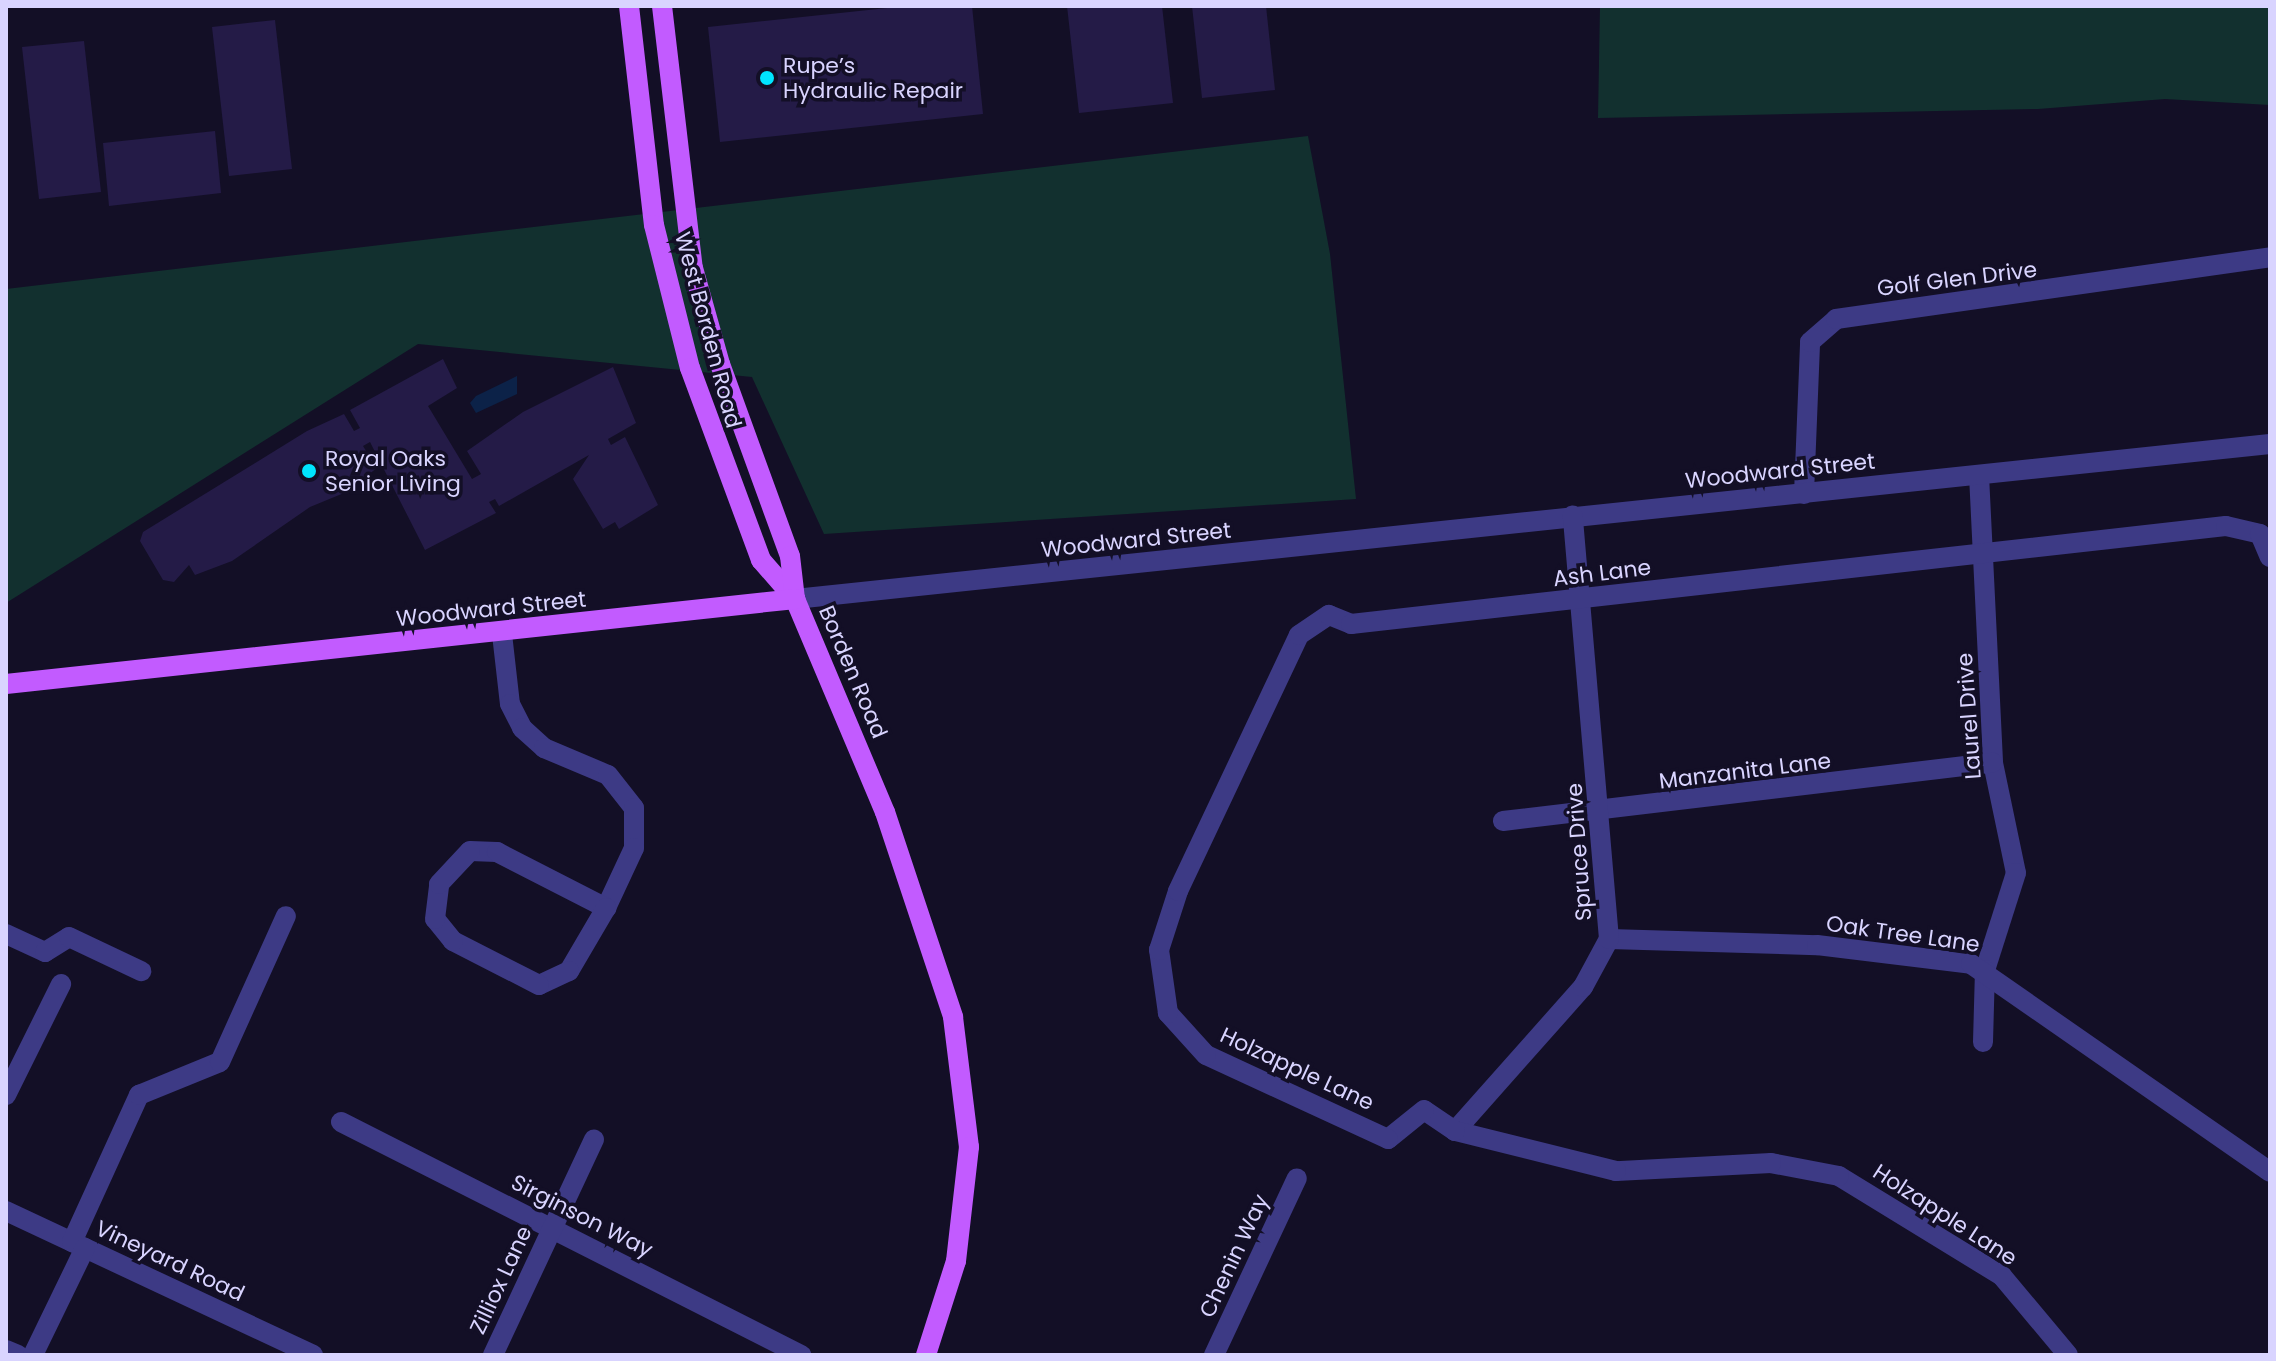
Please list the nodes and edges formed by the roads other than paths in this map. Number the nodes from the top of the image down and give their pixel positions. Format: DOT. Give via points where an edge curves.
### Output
graph roads {
  1 [pos="629,6"];
  2 [pos="662,6"];
  3 [pos="2270,257"];
  4 [pos="2270,444"];
  5 [pos="1979,475"];
  6 [pos="1804,494"];
  7 [pos="1573,516"];
  8 [pos="1983,552"];
  9 [pos="2270,557"];
  10 [pos="795,599"];
  11 [pos="1579,600"];
  12 [pos="502,634"];
  13 [pos="6,684"];
  14 [pos="1993,763"];
  15 [pos="1603,813"];
  16 [pos="1503,821"];
  17 [pos="606,908"];
  18 [pos="286,916"];
  19 [pos="6,934"];
  20 [pos="1609,939"];
  21 [pos="1159,950"];
  22 [pos="1985,970"];
  23 [pos="141,971"];
  24 [pos="61,984"];
  25 [pos="1983,1042"];
  26 [pos="9,1081"];
  27 [pos="341,1122"];
  28 [pos="1455,1131"];
  29 [pos="594,1139"];
  30 [pos="2270,1172"];
  31 [pos="1297,1178"];
  32 [pos="6,1211"];
  33 [pos="553,1227"];
  34 [pos="79,1245"];
  35 [pos="6,1350"];
  36 [pos="18,1355"];
  37 [pos="33,1355"];
  38 [pos="313,1355"];
  39 [pos="493,1355"];
  40 [pos="801,1355"];
  41 [pos="926,1355"];
  42 [pos="1214,1355"];
  43 [pos="2068,1355"];
  1 -- 10 [label="main road, West Borden Road" via="649,177 690,368 761,560"];
  2 -- 10 [label="main road, Borden Road" via="693,268 720,364 790,556"];
  3 -- 6 [label="street, Golf Glen Drive" via="1836,319 1810,342"];
  4 -- 5 [label="street, Woodward Street"];
  5 -- 6 [label="street, Woodward Street"];
  5 -- 8 [label="street, Laurel Drive"];
  6 -- 7 [label="street, Woodward Street"];
  7 -- 10 [label="street, Woodward Street"];
  7 -- 11 [label="street, Spruce Drive"];
  8 -- 9 [label="street, Ash Lane" via="2226,526 2260,534"];
  8 -- 11 [label="street, Ash Lane"];
  8 -- 14 [label="street, Laurel Drive"];
  10 -- 12 [label="main road, Woodward Street"];
  10 -- 41 [label="main road, Borden Road" via="885,812 953,1017 969,1147 956,1261"];
  11 -- 15 [label="street, Spruce Drive"];
  11 -- 21 [label="street, Ash Lane" via="1351,624 1329,615 1299,635 1178,891"];
  12 -- 13 [label="main road, Woodward Street"];
  12 -- 17 [label="street" via="510,704 522,728 544,748 608,775 634,808 634,848"];
  14 -- 15 [label="street, Manzanita Lane"];
  14 -- 22 [label="street, Laurel Drive" via="2016,873"];
  15 -- 16 [label="street, Manzanita Lane"];
  15 -- 20 [label="street, Spruce Drive"];
  17 -- 17 [label="street" via="569,971 539,985 453,941 435,919 439,884 470,851 497,852"];
  18 -- 34 [label="street" via="220,1062 139,1095"];
  19 -- 23 [label="street" via="45,952 69,937"];
  20 -- 22 [label="street, Oak Tree Lane" via="1817,945"];
  20 -- 28 [label="street, Spruce Drive" via="1583,987"];
  21 -- 28 [label="street, Holzapple Lane" via="1168,1013 1206,1055 1388,1139 1424,1110"];
  22 -- 25 [label="street, Laurel Drive"];
  22 -- 30 [label="street, Oak Tree Lane"];
  24 -- 26 [label="street"];
  27 -- 33 [label="street, Sirginson Way"];
  28 -- 43 [label="street, Holzapple Lane" via="1616,1171 1771,1163 1839,1176 2002,1276"];
  29 -- 33 [label="street, Zilliox Lane"];
  31 -- 42 [label="street, Chenin Way"];
  32 -- 34 [label="street, Vineyard Road"];
  33 -- 39 [label="street, Zilliox Lane"];
  33 -- 40 [label="street, Sirginson Way"];
  34 -- 37 [label="street"];
  34 -- 38 [label="street, Vineyard Road"];
  35 -- 36 [label="street"];
}
